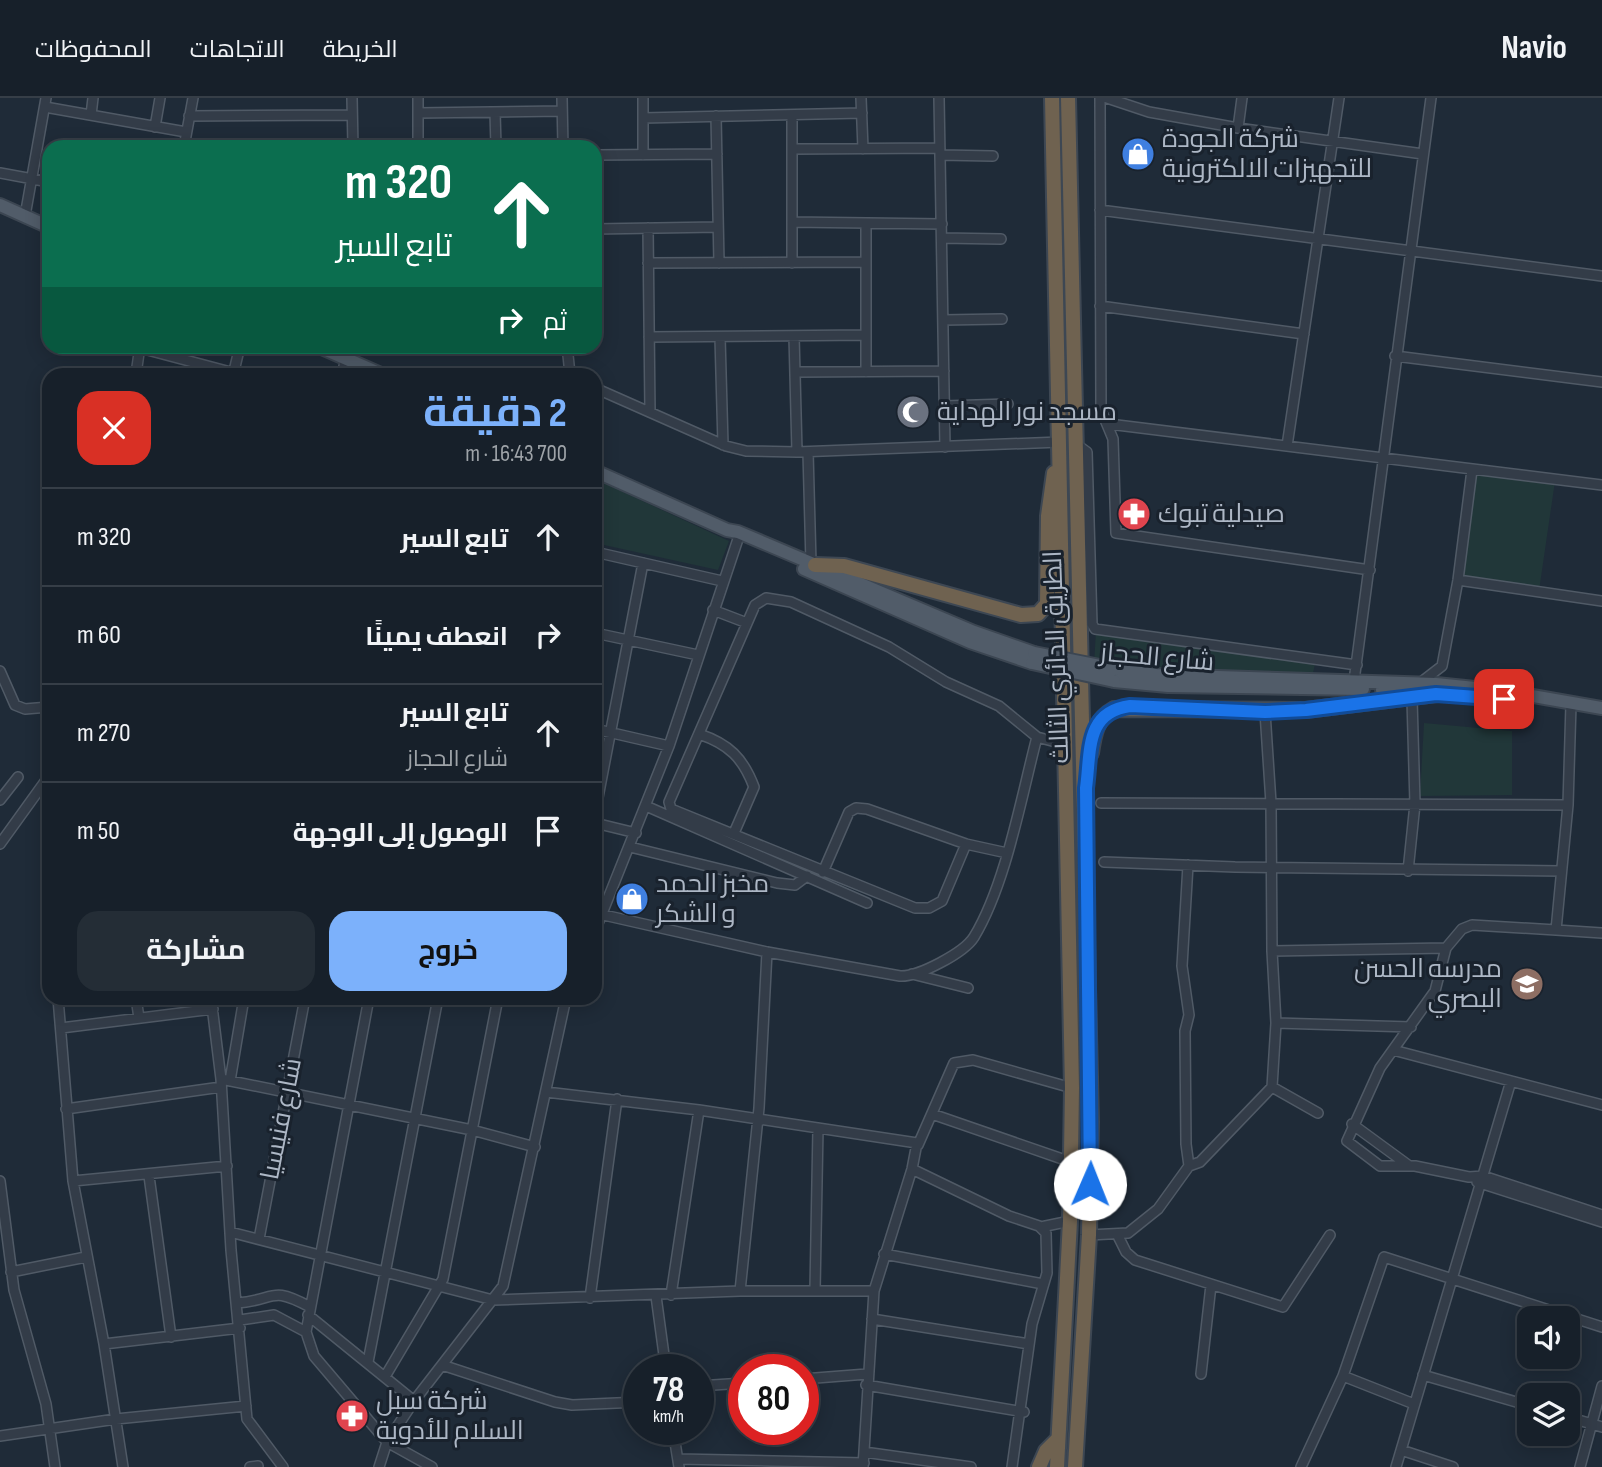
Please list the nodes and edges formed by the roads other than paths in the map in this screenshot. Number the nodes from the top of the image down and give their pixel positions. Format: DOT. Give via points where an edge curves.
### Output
graph roads {
  1 [pos="93,98"];
  2 [pos="160,98"];
  3 [pos="192,98"];
  4 [pos="352,98"];
  5 [pos="418,98"];
  6 [pos="562,98"];
  7 [pos="643,98"];
  8 [pos="861,98"];
  9 [pos="939,98"];
  10 [pos="1052,98"];
  11 [pos="1068,98"];
  12 [pos="1100,98"];
  13 [pos="1107,98"];
  14 [pos="1242,98"];
  15 [pos="1339,98"];
  16 [pos="1431,98"];
  17 [pos="46,103"];
  18 [pos="562,111"];
  19 [pos="495,112"];
  20 [pos="418,113"];
  21 [pos="862,113"];
  22 [pos="91,115"];
  23 [pos="352,115"];
  24 [pos="792,115"];
  25 [pos="189,116"];
  26 [pos="716,116"];
  27 [pos="643,118"];
  28 [pos="155,127"];
  29 [pos="1238,128"];
  30 [pos="186,132"];
  31 [pos="185,140"];
  32 [pos="353,140"];
  33 [pos="418,140"];
  34 [pos="496,140"];
  35 [pos="563,140"];
  36 [pos="1333,141"];
  37 [pos="792,149"];
  38 [pos="863,149"];
  39 [pos="940,151"];
  40 [pos="717,154"];
  41 [pos="1423,154"];
  42 [pos="602,155"];
  43 [pos="643,155"];
  44 [pos="993,156"];
  45 [pos="1061,169"];
  46 [pos="0,173"];
  47 [pos="33,181"];
  48 [pos="42,182"];
  49 [pos="0,205"];
  50 [pos="1100,210"];
  51 [pos="25,216"];
  52 [pos="792,222"];
  53 [pos="866,223"];
  54 [pos="42,224"];
  55 [pos="942,224"];
  56 [pos="718,227"];
  57 [pos="648,228"];
  58 [pos="602,229"];
  59 [pos="942,238"];
  60 [pos="1001,239"];
  61 [pos="1319,239"];
  62 [pos="1409,252"];
  63 [pos="792,262"];
  64 [pos="866,262"];
  65 [pos="648,263"];
  66 [pos="719,263"];
  67 [pos="1602,276"];
  68 [pos="1100,306"];
  69 [pos="1002,319"];
  70 [pos="943,320"];
  71 [pos="1304,334"];
  72 [pos="866,335"];
  73 [pos="794,336"];
  74 [pos="649,337"];
  75 [pos="720,337"];
  76 [pos="166,354"];
  77 [pos="335,354"];
  78 [pos="1395,356"];
  79 [pos="346,359"];
  80 [pos="218,368"];
  81 [pos="344,368"];
  82 [pos="367,368"];
  83 [pos="944,371"];
  84 [pos="795,372"];
  85 [pos="866,372"];
  86 [pos="1602,382"];
  87 [pos="602,391"];
  88 [pos="1008,404"];
  89 [pos="945,406"];
  90 [pos="650,412"];
  91 [pos="1109,424"];
  92 [pos="1076,444"];
  93 [pos="723,445"];
  94 [pos="1060,446"];
  95 [pos="1287,446"];
  96 [pos="946,447"];
  97 [pos="797,452"];
  98 [pos="808,452"];
  99 [pos="1382,459"];
  100 [pos="1472,470"];
  101 [pos="602,474"];
  102 [pos="1602,485"];
  103 [pos="727,530"];
  104 [pos="738,539"];
  105 [pos="602,554"];
  106 [pos="643,563"];
  107 [pos="813,564"];
  108 [pos="1370,570"];
  109 [pos="1458,580"];
  110 [pos="722,581"];
  111 [pos="1602,601"];
  112 [pos="713,610"];
  113 [pos="747,622"];
  114 [pos="602,634"];
  115 [pos="629,640"];
  116 [pos="698,655"];
  117 [pos="1033,658"];
  118 [pos="1357,665"];
  119 [pos="0,671"];
  120 [pos="1114,675"];
  121 [pos="1354,681"];
  122 [pos="1420,683"];
  123 [pos="1436,694"];
  124 [pos="1528,698"];
  125 [pos="1412,699"];
  126 [pos="1570,704"];
  127 [pos="42,708"];
  128 [pos="1602,708"];
  129 [pos="1265,712"];
  130 [pos="602,731"];
  131 [pos="612,733"];
  132 [pos="699,734"];
  133 [pos="1037,737"];
  134 [pos="1067,745"];
  135 [pos="669,746"];
  136 [pos="18,777"];
  137 [pos="602,780"];
  138 [pos="42,786"];
  139 [pos="1086,788"];
  140 [pos="0,800"];
  141 [pos="1101,803"];
  142 [pos="1272,803"];
  143 [pos="1415,804"];
  144 [pos="1568,805"];
  145 [pos="646,806"];
  146 [pos="602,825"];
  147 [pos="636,833"];
  148 [pos="734,833"];
  149 [pos="0,844"];
  150 [pos="966,844"];
  151 [pos="630,847"];
  152 [pos="1007,853"];
  153 [pos="1104,862"];
  154 [pos="1188,865"];
  155 [pos="1272,867"];
  156 [pos="1408,870"];
  157 [pos="823,872"];
  158 [pos="1561,872"];
  159 [pos="807,876"];
  160 [pos="867,903"];
  161 [pos="602,907"];
  162 [pos="602,914"];
  163 [pos="1556,930"];
  164 [pos="1602,933"];
  165 [pos="1446,948"];
  166 [pos="1272,951"];
  167 [pos="767,952"];
  168 [pos="912,974"];
  169 [pos="968,988"];
  170 [pos="59,1005"];
  171 [pos="137,1005"];
  172 [pos="212,1005"];
  173 [pos="242,1005"];
  174 [pos="304,1005"];
  175 [pos="368,1005"];
  176 [pos="437,1005"];
  177 [pos="497,1005"];
  178 [pos="565,1005"];
  179 [pos="213,1009"];
  180 [pos="139,1018"];
  181 [pos="1276,1023"];
  182 [pos="1411,1027"];
  183 [pos="61,1028"];
  184 [pos="1393,1050"];
  185 [pos="224,1082"];
  186 [pos="1511,1082"];
  187 [pos="1272,1087"];
  188 [pos="1072,1088"];
  189 [pos="288,1092"];
  190 [pos="546,1092"];
  191 [pos="617,1100"];
  192 [pos="350,1105"];
  193 [pos="1602,1105"];
  194 [pos="66,1108"];
  195 [pos="699,1110"];
  196 [pos="1318,1113"];
  197 [pos="932,1114"];
  198 [pos="415,1118"];
  199 [pos="757,1120"];
  200 [pos="1352,1125"];
  201 [pos="818,1128"];
  202 [pos="472,1130"];
  203 [pos="918,1145"];
  204 [pos="535,1147"];
  205 [pos="1186,1149"];
  206 [pos="1071,1162"];
  207 [pos="1200,1162"];
  208 [pos="227,1166"];
  209 [pos="1189,1166"];
  210 [pos="1409,1166"];
  211 [pos="912,1169"];
  212 [pos="149,1175"];
  213 [pos="1482,1180"];
  214 [pos="0,1181"];
  215 [pos="73,1181"];
  216 [pos="1,1197"];
  217 [pos="1602,1215"];
  218 [pos="1070,1221"];
  219 [pos="1602,1222"];
  220 [pos="1041,1227"];
  221 [pos="230,1232"];
  222 [pos="1089,1235"];
  223 [pos="1330,1235"];
  224 [pos="1118,1236"];
  225 [pos="259,1240"];
  226 [pos="884,1254"];
  227 [pos="322,1256"];
  228 [pos="86,1257"];
  229 [pos="11,1272"];
  230 [pos="383,1272"];
  231 [pos="1047,1273"];
  232 [pos="1067,1273"];
  233 [pos="1453,1279"];
  234 [pos="1044,1284"];
  235 [pos="1211,1285"];
  236 [pos="441,1286"];
  237 [pos="815,1290"];
  238 [pos="874,1291"];
  239 [pos="740,1292"];
  240 [pos="671,1295"];
  241 [pos="656,1296"];
  242 [pos="590,1298"];
  243 [pos="493,1300"];
  244 [pos="237,1303"];
  245 [pos="309,1311"];
  246 [pos="872,1320"];
  247 [pos="240,1324"];
  248 [pos="1602,1326"];
  249 [pos="306,1332"];
  250 [pos="171,1336"];
  251 [pos="104,1344"];
  252 [pos="1029,1344"];
  253 [pos="664,1354"];
  254 [pos="368,1362"];
  255 [pos="442,1365"];
  256 [pos="867,1374"];
  257 [pos="1200,1374"];
  258 [pos="386,1375"];
  259 [pos="1423,1375"];
  260 [pos="1343,1376"];
  261 [pos="819,1378"];
  262 [pos="866,1385"];
  263 [pos="1602,1386"];
  264 [pos="414,1401"];
  265 [pos="1517,1402"];
  266 [pos="623,1403"];
  267 [pos="1414,1404"];
  268 [pos="246,1406"];
  269 [pos="1023,1412"];
  270 [pos="116,1419"];
  271 [pos="1580,1421"];
  272 [pos="1597,1426"];
  273 [pos="51,1428"];
  274 [pos="0,1436"];
  275 [pos="1058,1439"];
  276 [pos="387,1442"];
  277 [pos="676,1445"];
  278 [pos="1401,1450"];
  279 [pos="864,1452"];
  280 [pos="679,1463"];
  281 [pos="864,1465"];
  282 [pos="55,1467"];
  283 [pos="123,1467"];
  284 [pos="283,1467"];
  285 [pos="379,1467"];
  286 [pos="432,1467"];
  287 [pos="971,1467"];
  288 [pos="1012,1467"];
  289 [pos="1039,1467"];
  290 [pos="1057,1467"];
  291 [pos="1075,1467"];
  292 [pos="1301,1467"];
  293 [pos="1396,1467"];
  294 [pos="1453,1467"];
  295 [pos="1580,1467"];
  1 -- 22 [label="street"];
  2 -- 28 [label="street"];
  3 -- 25 [label="street"];
  4 -- 23 [label="street"];
  5 -- 20 [label="street"];
  6 -- 18 [label="street"];
  7 -- 27 [label="street"];
  8 -- 21 [label="street"];
  9 -- 39 [label="street"];
  10 -- 45 [label="highway, الطريق الدائري الثالث"];
  11 -- 45 [label="highway, الطريق الدائري الثالث"];
  12 -- 50 [label="street"];
  13 -- 29 [label="street" via="1149,112"];
  14 -- 29 [label="street"];
  15 -- 36 [label="street"];
  16 -- 41 [label="street"];
  17 -- 22 [label="street"];
  17 -- 47 [label="street"];
  18 -- 19 [label="street"];
  18 -- 35 [label="street"];
  19 -- 20 [label="street"];
  19 -- 34 [label="street"];
  20 -- 33 [label="street"];
  21 -- 24 [label="street"];
  21 -- 38 [label="street"];
  22 -- 28 [label="street"];
  23 -- 25 [label="street"];
  23 -- 32 [label="street"];
  24 -- 26 [label="street"];
  24 -- 37 [label="street"];
  25 -- 30 [label="street"];
  26 -- 27 [label="street"];
  26 -- 40 [label="street"];
  27 -- 43 [label="street"];
  28 -- 30 [label="street"];
  29 -- 36 [label="street"];
  30 -- 31 [label="street"];
  36 -- 41 [label="street"];
  36 -- 61 [label="street"];
  37 -- 38 [label="street"];
  37 -- 52 [label="street"];
  38 -- 39 [label="street"];
  39 -- 44 [label="street"];
  39 -- 55 [label="street"];
  40 -- 43 [label="street"];
  40 -- 56 [label="street"];
  41 -- 62 [label="street"];
  42 -- 43 [label="street"];
  45 -- 92 [label="highway, الطريق الدائري الثالث"];
  45 -- 94 [label="highway, الطريق الدائري الثالث"];
  46 -- 47 [label="street"];
  47 -- 48 [label="street"];
  47 -- 51 [label="street"];
  49 -- 51 [label="main road"];
  50 -- 61 [label="street"];
  50 -- 68 [label="street"];
  51 -- 54 [label="main road"];
  52 -- 53 [label="street"];
  52 -- 63 [label="street"];
  53 -- 55 [label="street"];
  53 -- 64 [label="street"];
  55 -- 59 [label="street"];
  56 -- 57 [label="street"];
  56 -- 66 [label="street"];
  57 -- 58 [label="street"];
  57 -- 65 [label="street"];
  59 -- 60 [label="street"];
  59 -- 70 [label="street"];
  61 -- 62 [label="street"];
  61 -- 71 [label="street"];
  62 -- 67 [label="street"];
  62 -- 78 [label="street"];
  63 -- 64 [label="street"];
  63 -- 66 [label="street"];
  64 -- 72 [label="street"];
  65 -- 66 [label="street"];
  65 -- 74 [label="street"];
  68 -- 71 [label="street"];
  68 -- 91 [label="street" via="1101,410"];
  69 -- 70 [label="street"];
  70 -- 83 [label="street"];
  71 -- 95 [label="street"];
  72 -- 73 [label="street"];
  72 -- 85 [label="street"];
  73 -- 75 [label="street"];
  73 -- 84 [label="street"];
  74 -- 75 [label="street"];
  74 -- 90 [label="street"];
  75 -- 93 [label="street"];
  76 -- 80 [label="street"];
  77 -- 79 [label="main road"];
  78 -- 86 [label="street"];
  78 -- 99 [label="street"];
  79 -- 81 [label="street"];
  79 -- 82 [label="main road"];
  83 -- 85 [label="street"];
  83 -- 89 [label="street"];
  84 -- 85 [label="street"];
  84 -- 97 [label="street"];
  87 -- 90 [label="street"];
  88 -- 89 [label="street"];
  89 -- 96 [label="street"];
  90 -- 93 [label="street"];
  91 -- 95 [label="street"];
  91 -- 108 [label="street" via="1116,533"];
  92 -- 118 [label="street" via="1087,452 1095,629"];
  92 -- 139 [label="highway, الطريق الدائري الثالث"];
  93 -- 97 [label="street"];
  94 -- 96 [label="street"];
  94 -- 107 [label="highway" via="1048,516 1048,596 1038,614 1021,615 844,566"];
  94 -- 134 [label="highway, الطريق الدائري الثالث"];
  95 -- 99 [label="street"];
  96 -- 98 [label="street"];
  97 -- 98 [label="street"];
  98 -- 107 [label="street"];
  99 -- 100 [label="street"];
  99 -- 108 [label="street"];
  100 -- 102 [label="street"];
  100 -- 109 [label="street"];
  101 -- 103 [label="main road, شارع الحجاز"];
  103 -- 104 [label="main road, شارع الحجاز"];
  103 -- 107 [label="main road, شارع الحجاز"];
  104 -- 110 [label="street"];
  104 -- 117 [label="main road, شارع الحجاز" via="970,642"];
  105 -- 106 [label="street"];
  106 -- 110 [label="street"];
  106 -- 115 [label="street"];
  107 -- 117 [label="main road, شارع الحجاز"];
  108 -- 118 [label="street"];
  109 -- 111 [label="street"];
  109 -- 122 [label="street" via="1442,666"];
  110 -- 112 [label="street"];
  112 -- 113 [label="street"];
  112 -- 116 [label="street"];
  113 -- 132 [label="street"];
  113 -- 133 [label="street" via="755,605 766,598 791,602 889,646 946,682 999,706"];
  114 -- 115 [label="street"];
  115 -- 116 [label="street"];
  115 -- 131 [label="street"];
  116 -- 135 [label="street"];
  117 -- 120 [label="main road, شارع الحجاز, bridge"];
  118 -- 121 [label="street"];
  119 -- 127 [label="street" via="15,705"];
  120 -- 121 [label="main road, شارع الحجاز"];
  120 -- 123 [label="main road, شارع الحجاز" via="1168,687"];
  121 -- 122 [label="main road, شارع الحجاز"];
  122 -- 124 [label="main road, شارع الحجاز" via="1504,691"];
  123 -- 124 [label="main road, شارع الحجاز"];
  123 -- 125 [label="highway"];
  124 -- 126 [label="main road, شارع الحجاز"];
  125 -- 129 [label="highway"];
  125 -- 143 [label="street"];
  126 -- 128 [label="main road, شارع الحجاز"];
  126 -- 144 [label="street"];
  129 -- 139 [label="highway" via="1114,709 1102,715 1095,728"];
  129 -- 142 [label="street"];
  130 -- 131 [label="street"];
  131 -- 135 [label="street"];
  131 -- 137 [label="street"];
  132 -- 148 [label="street" via="720,741 742,760 752,783"];
  132 -- 148 [label="street" via="669,807"];
  133 -- 134 [label="street"];
  133 -- 152 [label="street"];
  134 -- 188 [label="highway, الطريق الدائري الثالث"];
  135 -- 145 [label="street"];
  136 -- 140 [label="street"];
  138 -- 149 [label="street"];
  139 -- 222 [label="highway, الطريق الدائري الثالث"];
  141 -- 142 [label="street"];
  142 -- 143 [label="street"];
  142 -- 155 [label="street"];
  143 -- 144 [label="street"];
  143 -- 156 [label="street"];
  144 -- 158 [label="street"];
  145 -- 147 [label="street"];
  145 -- 159 [label="street"];
  146 -- 147 [label="street"];
  147 -- 151 [label="street"];
  148 -- 157 [label="street"];
  150 -- 152 [label="street"];
  150 -- 157 [label="street" via="942,901 929,908 915,908"];
  150 -- 157 [label="street" via="856,808 849,811"];
  151 -- 159 [label="street" via="795,886"];
  151 -- 161 [label="street"];
  152 -- 168 [label="street" via="974,937 950,957"];
  153 -- 154 [label="street"];
  154 -- 155 [label="street"];
  154 -- 205 [label="street" via="1182,966 1189,1015 1185,1031"];
  155 -- 156 [label="street"];
  155 -- 166 [label="street"];
  156 -- 158 [label="street"];
  158 -- 163 [label="street"];
  159 -- 160 [label="street"];
  162 -- 167 [label="street"];
  163 -- 164 [label="street"];
  163 -- 165 [label="street" via="1472,925 1462,929"];
  165 -- 166 [label="street"];
  165 -- 182 [label="street" via="1436,989"];
  166 -- 181 [label="street"];
  167 -- 168 [label="street" via="900,976"];
  167 -- 199 [label="street"];
  168 -- 169 [label="street"];
  170 -- 183 [label="street"];
  171 -- 180 [label="street"];
  172 -- 179 [label="street"];
  173 -- 185 [label="street"];
  174 -- 189 [label="street, شارع فنيسيا"];
  175 -- 192 [label="street"];
  176 -- 198 [label="street"];
  177 -- 202 [label="street"];
  178 -- 190 [label="street"];
  179 -- 180 [label="street"];
  179 -- 185 [label="street"];
  180 -- 183 [label="street"];
  181 -- 182 [label="street"];
  181 -- 187 [label="street"];
  182 -- 184 [label="street"];
  183 -- 194 [label="street"];
  184 -- 186 [label="street"];
  184 -- 200 [label="street"];
  185 -- 189 [label="street"];
  185 -- 194 [label="street"];
  185 -- 208 [label="street"];
  186 -- 193 [label="street"];
  186 -- 213 [label="street"];
  187 -- 196 [label="street"];
  187 -- 207 [label="street"];
  188 -- 197 [label="street" via="973,1060 958,1060"];
  188 -- 206 [label="highway, الطريق الدائري الثالث"];
  189 -- 192 [label="street"];
  189 -- 225 [label="street, شارع فنيسيا"];
  190 -- 191 [label="street"];
  190 -- 204 [label="street"];
  191 -- 195 [label="street"];
  191 -- 242 [label="street"];
  192 -- 198 [label="street"];
  192 -- 227 [label="street"];
  194 -- 215 [label="street"];
  195 -- 199 [label="street"];
  195 -- 240 [label="street"];
  197 -- 203 [label="street"];
  197 -- 206 [label="street"];
  198 -- 202 [label="street"];
  198 -- 230 [label="street"];
  199 -- 201 [label="street"];
  199 -- 239 [label="street"];
  200 -- 210 [label="street"];
  200 -- 210 [label="street" via="1347,1140 1380,1166"];
  201 -- 203 [label="street"];
  201 -- 237 [label="street"];
  202 -- 204 [label="street"];
  202 -- 236 [label="street"];
  203 -- 211 [label="street"];
  204 -- 243 [label="street" via="506,1278"];
  205 -- 207 [label="street"];
  205 -- 209 [label="street"];
  206 -- 218 [label="highway, الطريق الدائري الثالث"];
  207 -- 209 [label="street"];
  208 -- 212 [label="street"];
  208 -- 221 [label="street"];
  209 -- 224 [label="street" via="1158,1209"];
  210 -- 213 [label="street"];
  211 -- 220 [label="street"];
  211 -- 226 [label="street"];
  212 -- 215 [label="street"];
  212 -- 250 [label="street"];
  213 -- 217 [label="street"];
  213 -- 219 [label="street"];
  213 -- 233 [label="street"];
  214 -- 216 [label="street"];
  215 -- 228 [label="street"];
  216 -- 229 [label="street"];
  218 -- 220 [label="street"];
  218 -- 232 [label="highway, الطريق الدائري الثالث"];
  220 -- 231 [label="street" via="1047,1237"];
  221 -- 225 [label="street"];
  221 -- 244 [label="street"];
  222 -- 224 [label="street"];
  222 -- 291 [label="highway, الطريق الدائري الثالث"];
  223 -- 235 [label="street" via="1285,1307"];
  224 -- 235 [label="street" via="1135,1260"];
  225 -- 227 [label="street"];
  226 -- 234 [label="street"];
  226 -- 238 [label="street"];
  227 -- 230 [label="street"];
  227 -- 245 [label="street"];
  228 -- 229 [label="street"];
  228 -- 251 [label="street"];
  229 -- 273 [label="street"];
  230 -- 236 [label="street"];
  230 -- 254 [label="street"];
  231 -- 232 [label="street"];
  231 -- 234 [label="street"];
  232 -- 275 [label="highway, الطريق الدائري الثالث"];
  233 -- 248 [label="street"];
  233 -- 259 [label="street"];
  233 -- 260 [label="street" via="1384,1257"];
  234 -- 252 [label="street"];
  235 -- 257 [label="street"];
  236 -- 243 [label="street"];
  236 -- 258 [label="street"];
  237 -- 238 [label="street"];
  237 -- 239 [label="street"];
  238 -- 246 [label="street"];
  239 -- 240 [label="street"];
  240 -- 241 [label="street"];
  241 -- 242 [label="street"];
  241 -- 253 [label="street"];
  242 -- 243 [label="street"];
  243 -- 255 [label="street"];
  244 -- 245 [label="street" via="285,1294"];
  244 -- 247 [label="street"];
  245 -- 249 [label="street"];
  245 -- 254 [label="street"];
  246 -- 252 [label="street"];
  246 -- 256 [label="street"];
  247 -- 249 [label="street" via="274,1315"];
  247 -- 250 [label="street"];
  247 -- 268 [label="street"];
  249 -- 276 [label="street" via="314,1356"];
  250 -- 251 [label="street"];
  251 -- 270 [label="street"];
  252 -- 269 [label="street"];
  254 -- 258 [label="street"];
  255 -- 264 [label="street"];
  255 -- 266 [label="street" via="555,1402"];
  256 -- 261 [label="street"];
  256 -- 262 [label="street"];
  258 -- 264 [label="street"];
  259 -- 265 [label="street"];
  259 -- 267 [label="street"];
  260 -- 267 [label="street"];
  260 -- 292 [label="street"];
  262 -- 269 [label="street"];
  262 -- 279 [label="street"];
  263 -- 272 [label="street"];
  264 -- 276 [label="street"];
  267 -- 278 [label="street"];
  268 -- 270 [label="street"];
  268 -- 284 [label="street" via="251,1428"];
  269 -- 288 [label="street"];
  270 -- 273 [label="street"];
  270 -- 283 [label="street"];
  271 -- 272 [label="street"];
  272 -- 295 [label="street"];
  273 -- 274 [label="street"];
  273 -- 282 [label="street"];
  275 -- 289 [label="highway"];
  275 -- 290 [label="highway, الطريق الدائري الثالث"];
  276 -- 285 [label="street"];
  276 -- 286 [label="street"];
  277 -- 280 [label="street"];
  278 -- 293 [label="street"];
  278 -- 294 [label="street"];
  279 -- 281 [label="street"];
  279 -- 287 [label="street"];
  280 -- 281 [label="street"];
}
